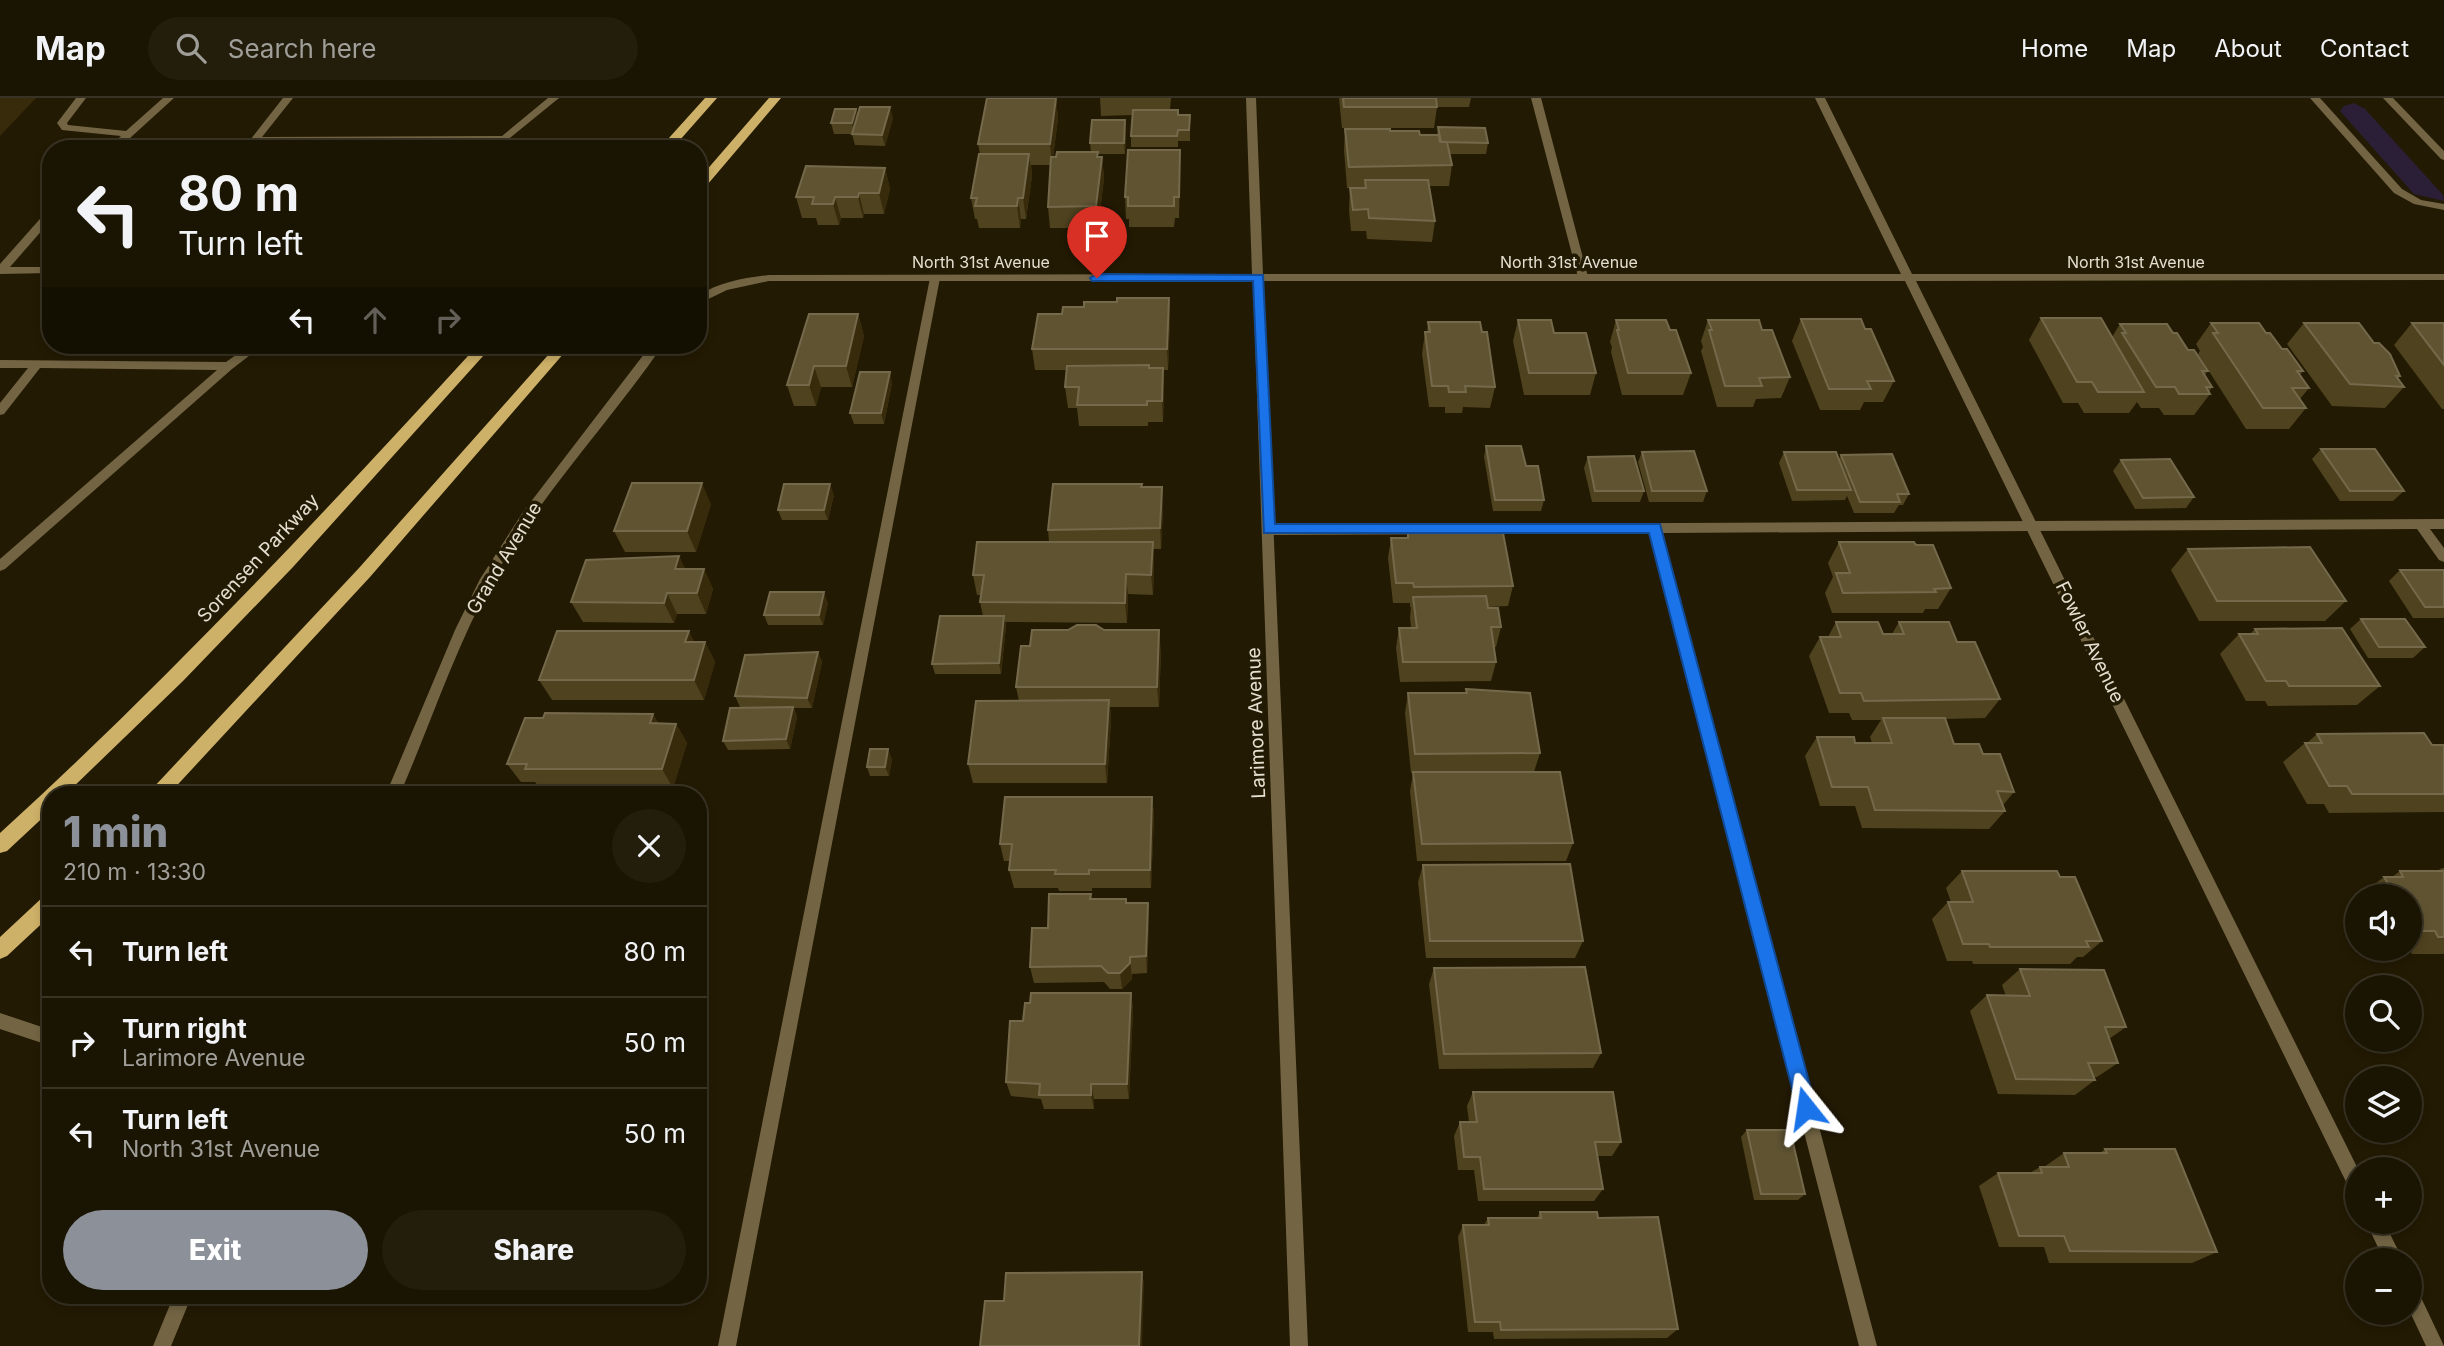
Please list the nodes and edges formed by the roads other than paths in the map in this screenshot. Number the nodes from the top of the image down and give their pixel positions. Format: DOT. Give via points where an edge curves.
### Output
graph roads {
  1 [pos="81,98"];
  2 [pos="169,98"];
  3 [pos="288,98"];
  4 [pos="554,98"];
  5 [pos="711,98"];
  6 [pos="775,98"];
  7 [pos="1251,98"];
  8 [pos="1536,98"];
  9 [pos="1820,98"];
  10 [pos="2315,98"];
  11 [pos="2388,98"];
  12 [pos="128,134"];
  13 [pos="505,139"];
  14 [pos="122,140"];
  15 [pos="255,140"];
  16 [pos="454,140"];
  17 [pos="673,140"];
  18 [pos="2444,156"];
  19 [pos="707,177"];
  20 [pos="2444,207"];
  21 [pos="42,223"];
  22 [pos="0,270"];
  23 [pos="42,271"];
  24 [pos="1583,277"];
  25 [pos="2444,277"];
  26 [pos="934,278"];
  27 [pos="1259,278"];
  28 [pos="1908,279"];
  29 [pos="707,296"];
  30 [pos="245,354"];
  31 [pos="478,354"];
  32 [pos="556,354"];
  33 [pos="650,354"];
  34 [pos="0,364"];
  35 [pos="37,364"];
  36 [pos="228,366"];
  37 [pos="0,411"];
  38 [pos="2420,524"];
  39 [pos="2444,524"];
  40 [pos="2032,525"];
  41 [pos="1655,528"];
  42 [pos="1269,530"];
  43 [pos="2444,557"];
  44 [pos="0,566"];
  45 [pos="63,786"];
  46 [pos="166,786"];
  47 [pos="396,786"];
  48 [pos="42,806"];
  49 [pos="0,845"];
  50 [pos="42,910"];
  51 [pos="0,950"];
  52 [pos="0,1021"];
  53 [pos="42,1035"];
  54 [pos="2345,1162"];
  55 [pos="179,1304"];
  56 [pos="2422,1317"];
  57 [pos="162,1346"];
  58 [pos="727,1346"];
  59 [pos="1299,1346"];
  60 [pos="1868,1346"];
  61 [pos="2436,1346"];
  1 -- 12 [label="street" via="63,118 65,128"];
  2 -- 12 [label="street"];
  3 -- 15 [label="street"];
  4 -- 13 [label="street"];
  5 -- 17 [label="main road"];
  6 -- 19 [label="main road"];
  7 -- 27 [label="street, Larimore Avenue"];
  8 -- 24 [label="street"];
  9 -- 28 [label="street, Fowler Avenue"];
  10 -- 20 [label="street" via="2398,191 2418,202"];
  11 -- 18 [label="street"];
  12 -- 14 [label="street"];
  13 -- 16 [label="street"];
  21 -- 22 [label="street"];
  22 -- 23 [label="street"];
  24 -- 27 [label="street, North 31st Avenue"];
  24 -- 28 [label="street, North 31st Avenue"];
  25 -- 28 [label="street, North 31st Avenue"];
  26 -- 27 [label="street, North 31st Avenue"];
  26 -- 29 [label="street, North 31st Avenue" via="769,278 726,287"];
  26 -- 58 [label="street"];
  27 -- 42 [label="street, Larimore Avenue"];
  28 -- 40 [label="street, Fowler Avenue"];
  30 -- 36 [label="street"];
  31 -- 45 [label="main road, Sorensen Parkway" via="287,563"];
  32 -- 46 [label="main road" via="436,495"];
  33 -- 47 [label="street, Grand Avenue" via="527,515 485,582"];
  34 -- 35 [label="street"];
  35 -- 36 [label="street"];
  35 -- 37 [label="street"];
  36 -- 44 [label="street"];
  38 -- 39 [label="street"];
  38 -- 40 [label="street"];
  38 -- 43 [label="street"];
  40 -- 41 [label="street"];
  40 -- 54 [label="street, Fowler Avenue"];
  41 -- 42 [label="street"];
  41 -- 60 [label="street"];
  42 -- 59 [label="street, Larimore Avenue"];
  48 -- 49 [label="main road"];
  50 -- 51 [label="main road"];
  52 -- 53 [label="street"];
  55 -- 57 [label="street"];
  56 -- 61 [label="street"];
}
